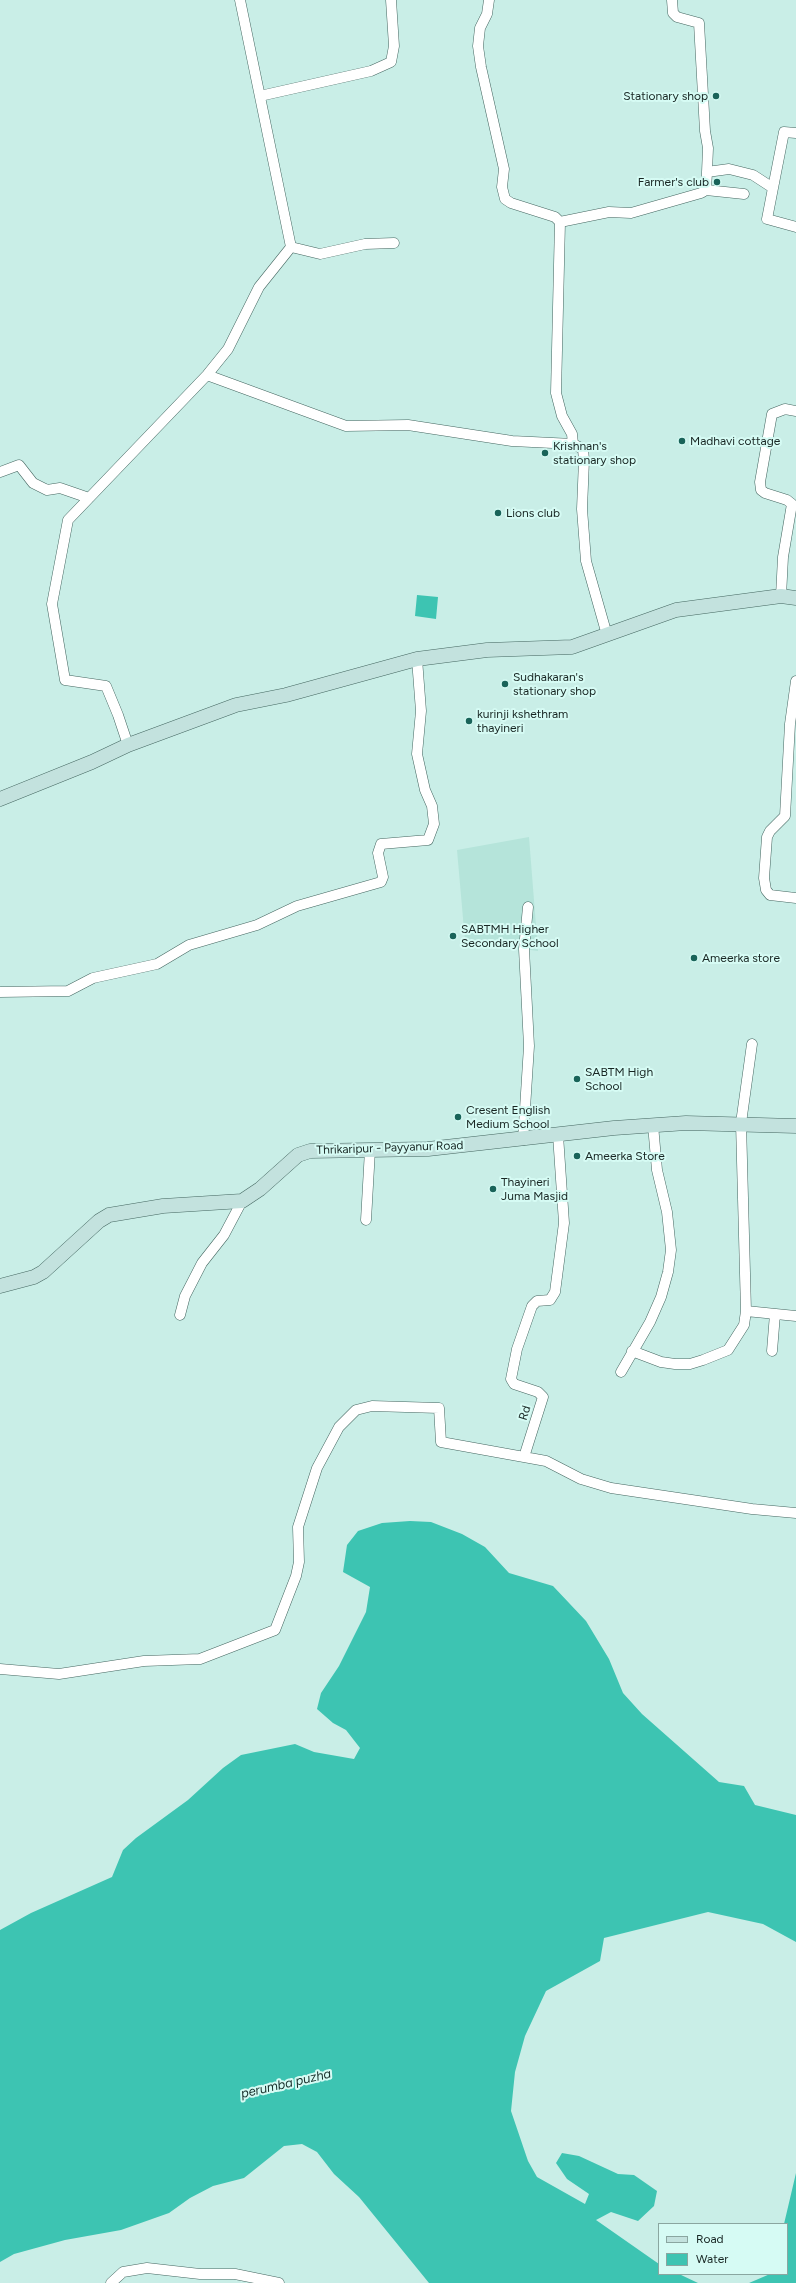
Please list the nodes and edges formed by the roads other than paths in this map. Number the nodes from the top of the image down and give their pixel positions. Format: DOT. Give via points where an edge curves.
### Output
graph roads {
  1 [pos="240,0"];
  2 [pos="391,0"];
  3 [pos="489,0"];
  4 [pos="672,0"];
  5 [pos="260,96"];
  6 [pos="796,133"];
  7 [pos="708,172"];
  8 [pos="773,188"];
  9 [pos="706,190"];
  10 [pos="744,194"];
  11 [pos="560,222"];
  12 [pos="796,227"];
  13 [pos="394,243"];
  14 [pos="291,247"];
  15 [pos="207,375"];
  16 [pos="796,411"];
  17 [pos="573,444"];
  18 [pos="0,472"];
  19 [pos="89,498"];
  20 [pos="781,596"];
  21 [pos="796,598"];
  22 [pos="607,635"];
  23 [pos="416,659"];
  24 [pos="796,681"];
  25 [pos="128,745"];
  26 [pos="0,799"];
  27 [pos="796,898"];
  28 [pos="528,907"];
  29 [pos="0,992"];
  30 [pos="752,1044"];
  31 [pos="741,1123"];
  32 [pos="653,1125"];
  33 [pos="796,1126"];
  34 [pos="558,1136"];
  35 [pos="523,1140"];
  36 [pos="370,1150"];
  37 [pos="242,1201"];
  38 [pos="366,1220"];
  39 [pos="0,1286"];
  40 [pos="746,1311"];
  41 [pos="775,1314"];
  42 [pos="180,1315"];
  43 [pos="796,1316"];
  44 [pos="632,1351"];
  45 [pos="772,1351"];
  46 [pos="621,1372"];
  47 [pos="524,1457"];
  48 [pos="796,1513"];
  49 [pos="0,1669"];
  50 [pos="111,2283"];
  51 [pos="279,2283"];
  1 -- 5 [label="street"];
  2 -- 5 [label="street" via="394,46 390,62 371,71"];
  3 -- 11 [label="street" via="480,28 478,46 504,169 502,187 505,199 510,203 555,217"];
  4 -- 7 [label="street" via="673,13 677,17 699,23"];
  5 -- 14 [label="street"];
  6 -- 8 [label="street" via="784,132"];
  7 -- 8 [label="street" via="740,170"];
  7 -- 9 [label="street"];
  8 -- 12 [label="street" via="768,219"];
  9 -- 10 [label="street"];
  9 -- 11 [label="street" via="631,213 609,212"];
  11 -- 17 [label="street" via="556,393 562,416 572,434"];
  13 -- 14 [label="street" via="365,244 320,254"];
  14 -- 15 [label="street" via="259,287 228,349"];
  15 -- 17 [label="street" via="346,426 408,425 512,441"];
  15 -- 19 [label="street"];
  16 -- 20 [label="street" via="785,409 772,414 760,482 761,490 765,493 792,504 783,557"];
  17 -- 22 [label="street" via="583,449 582,508 586,561"];
  18 -- 19 [label="street" via="19,465 33,483 47,490 60,488"];
  19 -- 25 [label="street" via="68,520 52,604 53,612 64,680 106,686"];
  20 -- 21 [label="main road"];
  20 -- 22 [label="main road" via="676,610"];
  22 -- 23 [label="main road" via="572,647 487,650"];
  23 -- 25 [label="main road" via="286,695 236,705"];
  23 -- 29 [label="street" via="421,711 417,754 425,790 432,806 434,824 428,840 382,844 378,853 383,877 380,882 297,906 257,925 188,945 157,964 93,978 68,991"];
  24 -- 27 [label="street" via="790,724 785,816 770,831 764,878 766,890 770,895"];
  25 -- 26 [label="main road"];
  28 -- 35 [label="street" via="524,949 529,1046"];
  30 -- 31 [label="street"];
  31 -- 32 [label="main road, Thrikaripur - Payyanur Road"];
  31 -- 33 [label="main road, Thrikaripur - Payyanur Road"];
  31 -- 40 [label="street"];
  32 -- 34 [label="main road, Thrikaripur - Payyanur Road"];
  32 -- 44 [label="street" via="657,1170 667,1212 671,1250 661,1297 650,1322"];
  34 -- 35 [label="main road, Thrikaripur - Payyanur Road"];
  34 -- 47 [label="street, Rd" via="564,1223 555,1292 550,1300 537,1301 532,1306 511,1378 514,1384 538,1392 543,1397"];
  35 -- 36 [label="main road, Thrikaripur - Payyanur Road" via="428,1149"];
  36 -- 37 [label="main road, Thrikaripur - Payyanur Road" via="329,1149 298,1155 260,1190"];
  36 -- 38 [label="street"];
  37 -- 39 [label="main road, Thrikaripur - Payyanur Road" via="163,1206 109,1214 42,1272 34,1277"];
  37 -- 42 [label="street" via="224,1235 202,1263 185,1296"];
  40 -- 41 [label="street"];
  40 -- 44 [label="street" via="744,1325 728,1350 703,1360 690,1364 675,1364 661,1362"];
  41 -- 43 [label="street"];
  41 -- 45 [label="street"];
  44 -- 46 [label="street"];
  47 -- 48 [label="street" via="546,1461 581,1479 611,1488"];
  47 -- 49 [label="street" via="441,1442 439,1408 372,1406 356,1410 339,1427 317,1468 298,1528 299,1562 296,1576 275,1630 200,1659 144,1661 59,1674"];
  50 -- 51 [label="street" via="123,2272 146,2268 200,2274 235,2274"];
}
